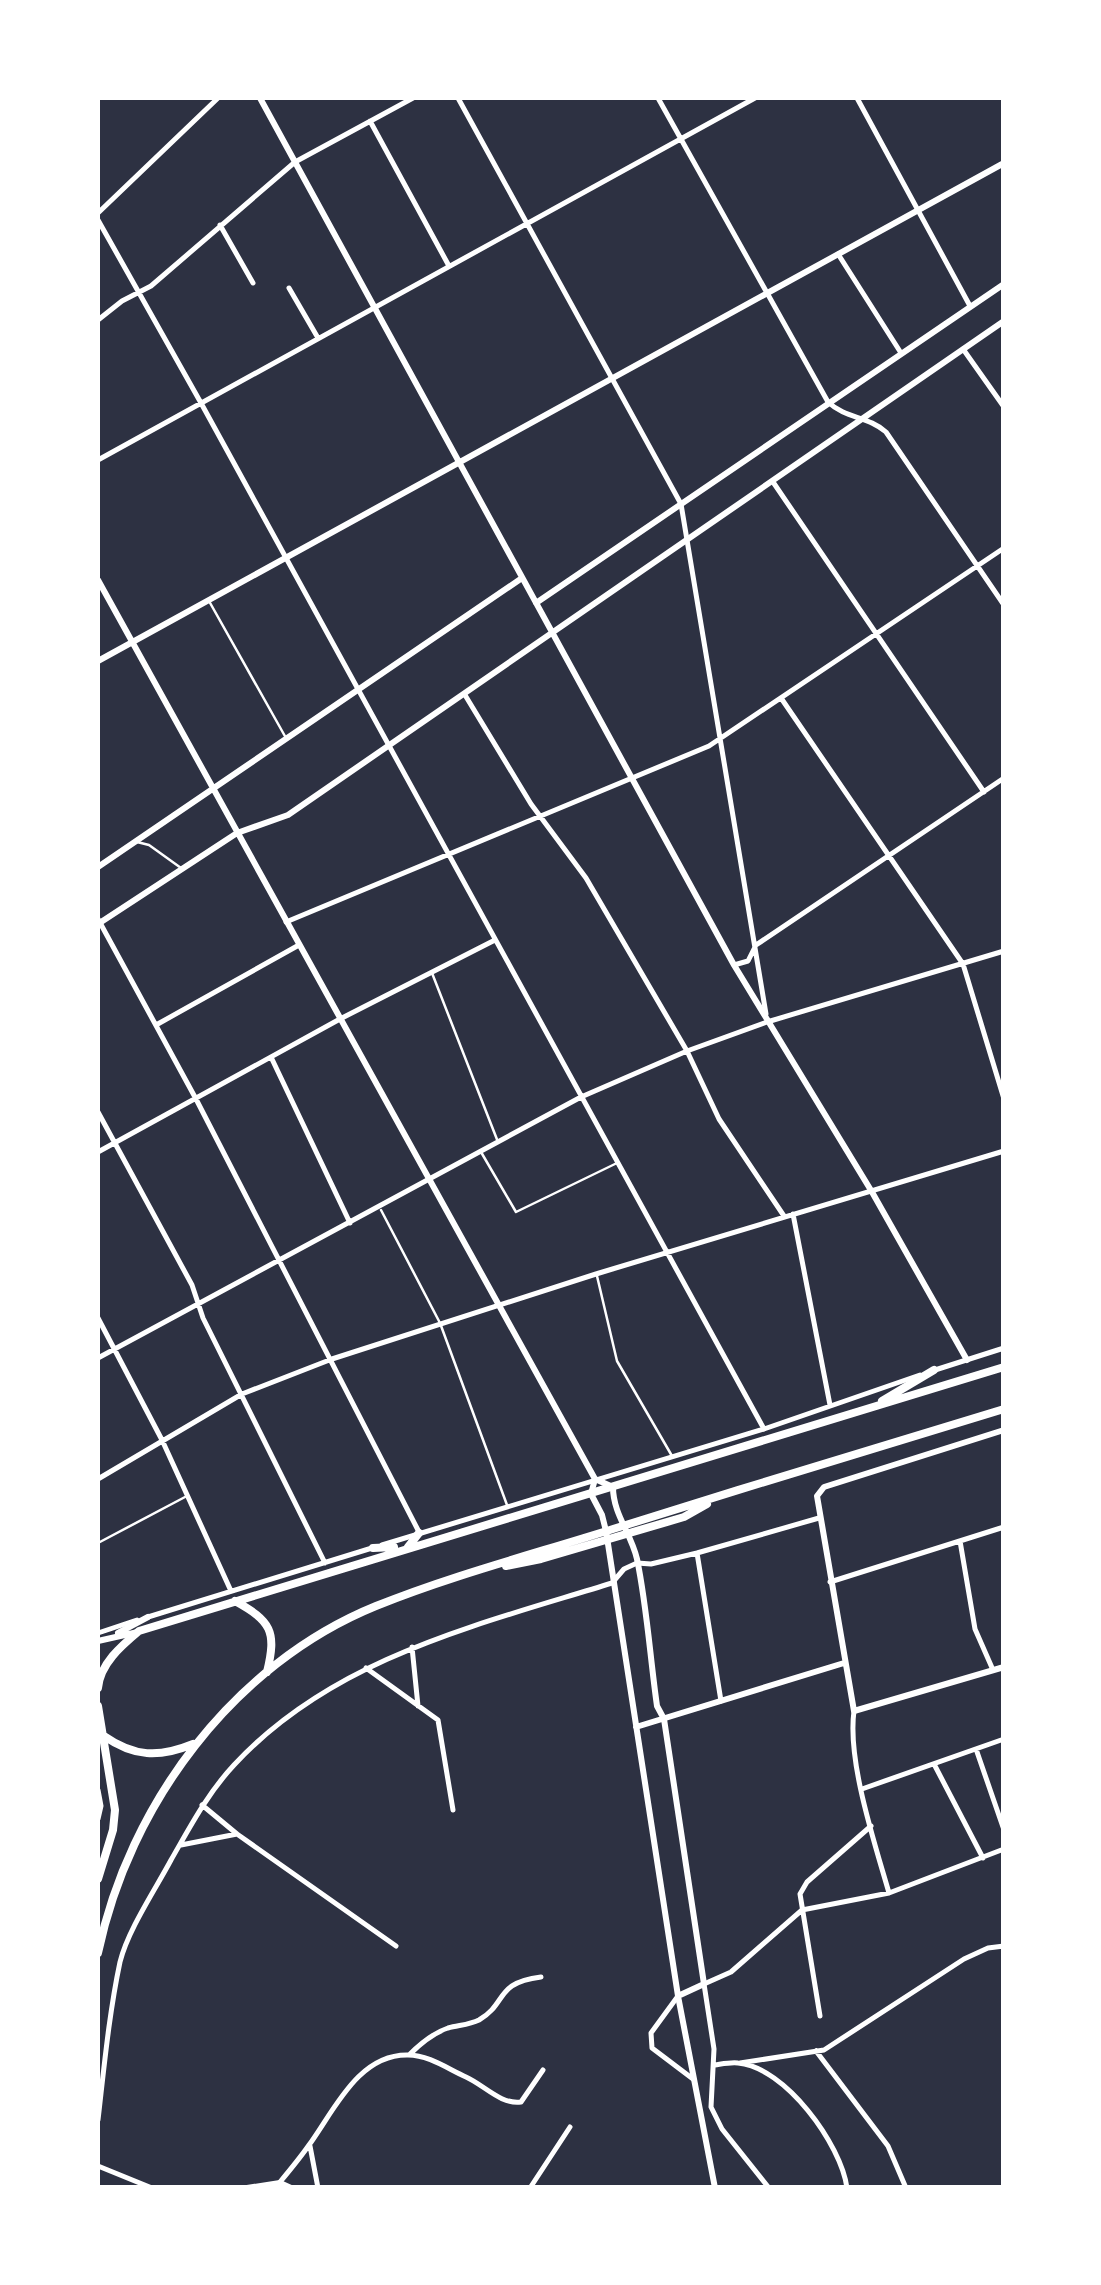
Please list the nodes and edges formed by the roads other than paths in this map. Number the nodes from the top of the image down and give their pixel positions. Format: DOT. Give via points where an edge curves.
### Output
graph roads {
  1 [pos="218,98"];
  2 [pos="260,98"];
  3 [pos="413,98"];
  4 [pos="458,98"];
  5 [pos="658,98"];
  6 [pos="756,98"];
  7 [pos="856,98"];
  8 [pos="370,121"];
  9 [pos="681,138"];
  10 [pos="295,162"];
  11 [pos="1004,163"];
  12 [pos="918,210"];
  13 [pos="98,216"];
  14 [pos="526,224"];
  15 [pos="220,226"];
  16 [pos="838,254"];
  17 [pos="449,266"];
  18 [pos="252,283"];
  19 [pos="1004,284"];
  20 [pos="289,288"];
  21 [pos="139,292"];
  22 [pos="768,294"];
  23 [pos="970,306"];
  24 [pos="374,308"];
  25 [pos="98,320"];
  26 [pos="1004,321"];
  27 [pos="318,338"];
  28 [pos="963,348"];
  29 [pos="901,353"];
  30 [pos="611,379"];
  31 [pos="828,402"];
  32 [pos="201,403"];
  33 [pos="1004,406"];
  34 [pos="862,418"];
  35 [pos="98,460"];
  36 [pos="458,462"];
  37 [pos="773,482"];
  38 [pos="681,504"];
  39 [pos="689,541"];
  40 [pos="1004,548"];
  41 [pos="286,558"];
  42 [pos="977,566"];
  43 [pos="522,578"];
  44 [pos="98,580"];
  45 [pos="208,600"];
  46 [pos="536,603"];
  47 [pos="1004,605"];
  48 [pos="876,633"];
  49 [pos="552,634"];
  50 [pos="132,642"];
  51 [pos="98,661"];
  52 [pos="358,690"];
  53 [pos="465,695"];
  54 [pos="781,698"];
  55 [pos="722,737"];
  56 [pos="287,739"];
  57 [pos="389,746"];
  58 [pos="631,778"];
  59 [pos="1004,778"];
  60 [pos="213,788"];
  61 [pos="984,792"];
  62 [pos="540,816"];
  63 [pos="238,833"];
  64 [pos="134,842"];
  65 [pos="448,854"];
  66 [pos="888,854"];
  67 [pos="98,867"];
  68 [pos="182,869"];
  69 [pos="98,922"];
  70 [pos="286,922"];
  71 [pos="495,940"];
  72 [pos="299,944"];
  73 [pos="756,945"];
  74 [pos="1004,951"];
  75 [pos="963,964"];
  76 [pos="734,965"];
  77 [pos="432,973"];
  78 [pos="340,1019"];
  79 [pos="767,1022"];
  80 [pos="156,1025"];
  81 [pos="687,1051"];
  82 [pos="271,1057"];
  83 [pos="581,1097"];
  84 [pos="196,1099"];
  85 [pos="1004,1099"];
  86 [pos="98,1112"];
  87 [pos="115,1143"];
  88 [pos="498,1143"];
  89 [pos="1004,1151"];
  90 [pos="98,1152"];
  91 [pos="481,1152"];
  92 [pos="618,1162"];
  93 [pos="430,1180"];
  94 [pos="872,1192"];
  95 [pos="380,1208"];
  96 [pos="793,1214"];
  97 [pos="784,1217"];
  98 [pos="350,1223"];
  99 [pos="666,1253"];
  100 [pos="280,1260"];
  101 [pos="596,1274"];
  102 [pos="198,1303"];
  103 [pos="500,1304"];
  104 [pos="98,1318"];
  105 [pos="440,1323"];
  106 [pos="114,1348"];
  107 [pos="1004,1348"];
  108 [pos="98,1358"];
  109 [pos="332,1359"];
  110 [pos="967,1360"];
  111 [pos="1004,1367"];
  112 [pos="934,1370"];
  113 [pos="242,1394"];
  114 [pos="830,1405"];
  115 [pos="1004,1409"];
  116 [pos="867,1410"];
  117 [pos="764,1429"];
  118 [pos="1004,1430"];
  119 [pos="162,1440"];
  120 [pos="672,1457"];
  121 [pos="98,1479"];
  122 [pos="595,1479"];
  123 [pos="613,1487"];
  124 [pos="591,1494"];
  125 [pos="186,1497"];
  126 [pos="508,1506"];
  127 [pos="819,1518"];
  128 [pos="1004,1527"];
  129 [pos="627,1529"];
  130 [pos="419,1533"];
  131 [pos="606,1536"];
  132 [pos="960,1541"];
  133 [pos="98,1543"];
  134 [pos="408,1547"];
  135 [pos="373,1548"];
  136 [pos="698,1553"];
  137 [pos="325,1563"];
  138 [pos="637,1563"];
  139 [pos="612,1582"];
  140 [pos="830,1582"];
  141 [pos="233,1596"];
  142 [pos="148,1616"];
  143 [pos="139,1632"];
  144 [pos="98,1633"];
  145 [pos="110,1637"];
  146 [pos="98,1641"];
  147 [pos="412,1647"];
  148 [pos="844,1663"];
  149 [pos="1004,1667"];
  150 [pos="366,1668"];
  151 [pos="993,1670"];
  152 [pos="267,1672"];
  153 [pos="98,1688"];
  154 [pos="721,1702"];
  155 [pos="98,1706"];
  156 [pos="418,1706"];
  157 [pos="854,1711"];
  158 [pos="664,1719"];
  159 [pos="636,1726"];
  160 [pos="100,1729"];
  161 [pos="1004,1740"];
  162 [pos="196,1742"];
  163 [pos="976,1749"];
  164 [pos="934,1764"];
  165 [pos="862,1789"];
  166 [pos="98,1790"];
  167 [pos="202,1805"];
  168 [pos="454,1810"];
  169 [pos="98,1819"];
  170 [pos="870,1826"];
  171 [pos="1004,1830"];
  172 [pos="237,1834"];
  173 [pos="179,1845"];
  174 [pos="1004,1849"];
  175 [pos="983,1858"];
  176 [pos="98,1878"];
  177 [pos="889,1893"];
  178 [pos="802,1910"];
  179 [pos="396,1946"];
  180 [pos="1004,1946"];
  181 [pos="98,1953"];
  182 [pos="541,1978"];
  183 [pos="704,1984"];
  184 [pos="678,1996"];
  185 [pos="820,2016"];
  186 [pos="816,2051"];
  187 [pos="409,2054"];
  188 [pos="740,2063"];
  189 [pos="715,2065"];
  190 [pos="543,2070"];
  191 [pos="694,2080"];
  192 [pos="98,2120"];
  193 [pos="570,2127"];
  194 [pos="310,2144"];
  195 [pos="98,2166"];
  196 [pos="280,2183"];
  197 [pos="152,2188"];
  198 [pos="247,2188"];
  199 [pos="291,2188"];
  200 [pos="318,2188"];
  201 [pos="530,2188"];
  202 [pos="714,2188"];
  203 [pos="769,2188"];
  204 [pos="847,2188"];
  205 [pos="906,2188"];
  1 -- 13 [label="street"];
  2 -- 10 [label="street"];
  3 -- 8 [label="street"];
  4 -- 14 [label="street"];
  5 -- 9 [label="street"];
  6 -- 9 [label="street"];
  7 -- 12 [label="street"];
  8 -- 10 [label="street"];
  8 -- 17 [label="street"];
  9 -- 14 [label="street"];
  9 -- 22 [label="street"];
  10 -- 15 [label="street"];
  10 -- 24 [label="street"];
  11 -- 12 [label="street"];
  12 -- 16 [label="street"];
  12 -- 23 [label="street"];
  13 -- 21 [label="street"];
  14 -- 17 [label="street"];
  14 -- 30 [label="street"];
  15 -- 18 [label="street"];
  15 -- 21 [label="street"];
  16 -- 22 [label="street"];
  16 -- 29 [label="street"];
  17 -- 24 [label="street"];
  19 -- 23 [label="street"];
  20 -- 27 [label="street"];
  21 -- 25 [label="street"];
  21 -- 32 [label="street"];
  22 -- 30 [label="street"];
  22 -- 31 [label="street"];
  23 -- 29 [label="street"];
  24 -- 27 [label="street"];
  24 -- 36 [label="street"];
  26 -- 28 [label="street"];
  27 -- 32 [label="street"];
  28 -- 33 [label="street"];
  28 -- 34 [label="street"];
  29 -- 31 [label="street"];
  30 -- 36 [label="street"];
  30 -- 38 [label="street"];
  31 -- 34 [label="street"];
  31 -- 38 [label="street"];
  32 -- 35 [label="street"];
  32 -- 41 [label="street"];
  34 -- 37 [label="street"];
  34 -- 42 [label="street" via="886,432"];
  36 -- 41 [label="street"];
  36 -- 43 [label="street"];
  37 -- 39 [label="street"];
  37 -- 48 [label="street"];
  38 -- 39 [label="street"];
  38 -- 46 [label="street"];
  39 -- 49 [label="street"];
  39 -- 55 [label="street"];
  40 -- 42 [label="street"];
  41 -- 45 [label="street"];
  41 -- 52 [label="street"];
  42 -- 47 [label="street"];
  42 -- 48 [label="street"];
  43 -- 46 [label="street"];
  43 -- 52 [label="street"];
  44 -- 50 [label="street"];
  45 -- 50 [label="street"];
  45 -- 56 [label="lane"];
  46 -- 49 [label="street"];
  48 -- 54 [label="street"];
  48 -- 61 [label="street"];
  49 -- 53 [label="street"];
  49 -- 58 [label="street"];
  50 -- 51 [label="street"];
  50 -- 60 [label="street"];
  52 -- 56 [label="street"];
  52 -- 57 [label="street"];
  53 -- 57 [label="street"];
  53 -- 62 [label="street"];
  54 -- 55 [label="street"];
  54 -- 66 [label="street"];
  55 -- 58 [label="street"];
  55 -- 73 [label="street"];
  56 -- 60 [label="street"];
  57 -- 63 [label="street" via="288,816"];
  57 -- 65 [label="street"];
  58 -- 62 [label="street"];
  58 -- 76 [label="street"];
  59 -- 61 [label="street"];
  60 -- 63 [label="street"];
  60 -- 64 [label="street"];
  61 -- 66 [label="street"];
  62 -- 65 [label="street"];
  62 -- 81 [label="street" via="586,878"];
  63 -- 68 [label="street"];
  63 -- 70 [label="street"];
  64 -- 67 [label="street"];
  64 -- 68 [label="lane"];
  65 -- 70 [label="street"];
  65 -- 71 [label="street"];
  66 -- 73 [label="street"];
  66 -- 75 [label="street"];
  68 -- 69 [label="street"];
  69 -- 80 [label="street"];
  70 -- 72 [label="street"];
  71 -- 77 [label="street"];
  71 -- 83 [label="street"];
  72 -- 78 [label="street"];
  72 -- 80 [label="street"];
  73 -- 76 [label="street" via="748,961"];
  73 -- 79 [label="street"];
  74 -- 75 [label="street"];
  75 -- 79 [label="street"];
  75 -- 85 [label="street"];
  76 -- 79 [label="street"];
  77 -- 78 [label="street"];
  77 -- 88 [label="lane"];
  78 -- 82 [label="street"];
  78 -- 93 [label="street"];
  79 -- 81 [label="street"];
  79 -- 94 [label="street"];
  80 -- 84 [label="street"];
  81 -- 83 [label="street"];
  81 -- 97 [label="street" via="719,1119"];
  82 -- 84 [label="street"];
  82 -- 98 [label="street"];
  83 -- 88 [label="street"];
  83 -- 92 [label="street"];
  84 -- 87 [label="street"];
  84 -- 100 [label="street"];
  86 -- 87 [label="street"];
  87 -- 90 [label="street"];
  87 -- 102 [label="street"];
  88 -- 91 [label="street"];
  89 -- 94 [label="street"];
  91 -- 92 [label="lane" via="516,1212"];
  91 -- 93 [label="street"];
  92 -- 99 [label="street"];
  93 -- 95 [label="street"];
  93 -- 103 [label="street"];
  94 -- 96 [label="street"];
  94 -- 110 [label="street"];
  95 -- 98 [label="street"];
  95 -- 105 [label="lane"];
  96 -- 97 [label="street"];
  96 -- 114 [label="street"];
  97 -- 99 [label="street"];
  98 -- 100 [label="street"];
  99 -- 101 [label="street"];
  99 -- 117 [label="street"];
  100 -- 102 [label="street"];
  100 -- 109 [label="street"];
  101 -- 103 [label="street"];
  101 -- 120 [label="lane" via="617,1361"];
  102 -- 106 [label="street"];
  102 -- 113 [label="street"];
  103 -- 105 [label="street"];
  103 -- 122 [label="street"];
  104 -- 106 [label="street"];
  105 -- 109 [label="street"];
  105 -- 126 [label="lane"];
  106 -- 108 [label="street"];
  106 -- 119 [label="street"];
  107 -- 110 [label="street"];
  109 -- 113 [label="street"];
  109 -- 130 [label="street"];
  110 -- 112 [label="street"];
  111 -- 116 [label="highway"];
  112 -- 114 [label="street"];
  112 -- 116 [label="highway"];
  113 -- 119 [label="street"];
  113 -- 137 [label="street"];
  114 -- 117 [label="street"];
  115 -- 129 [label="highway" via="720,1496 684,1517"];
  116 -- 123 [label="highway"];
  117 -- 120 [label="street"];
  118 -- 127 [label="street" via="824,1487 817,1496"];
  119 -- 121 [label="street"];
  119 -- 125 [label="street"];
  120 -- 122 [label="street"];
  122 -- 123 [label="street"];
  122 -- 124 [label="street"];
  122 -- 126 [label="street"];
  123 -- 124 [label="highway"];
  123 -- 129 [label="street" via="615,1510"];
  124 -- 131 [label="street"];
  124 -- 134 [label="highway"];
  125 -- 133 [label="lane"];
  125 -- 141 [label="street"];
  126 -- 130 [label="street"];
  127 -- 136 [label="street"];
  127 -- 140 [label="street"];
  128 -- 132 [label="street"];
  129 -- 131 [label="highway"];
  129 -- 138 [label="street"];
  130 -- 134 [label="highway"];
  130 -- 135 [label="street"];
  131 -- 139 [label="street"];
  131 -- 152 [label="highway" via="373,1607"];
  132 -- 140 [label="street"];
  132 -- 151 [label="street" via="975,1629"];
  134 -- 135 [label="highway"];
  134 -- 141 [label="highway"];
  135 -- 137 [label="street"];
  136 -- 138 [label="street"];
  136 -- 154 [label="street"];
  137 -- 141 [label="street"];
  138 -- 139 [label="street"];
  138 -- 158 [label="street"];
  139 -- 147 [label="street"];
  139 -- 159 [label="street"];
  140 -- 148 [label="street"];
  141 -- 142 [label="street"];
  141 -- 143 [label="highway"];
  141 -- 152 [label="highway" via="269,1626"];
  142 -- 144 [label="street"];
  142 -- 145 [label="street"];
  143 -- 145 [label="street"];
  143 -- 153 [label="highway" via="108,1662"];
  145 -- 146 [label="street"];
  147 -- 150 [label="street"];
  147 -- 156 [label="street"];
  148 -- 154 [label="street"];
  148 -- 157 [label="street"];
  149 -- 151 [label="street"];
  150 -- 156 [label="street"];
  150 -- 167 [label="street" via="276,1724"];
  151 -- 157 [label="street"];
  152 -- 162 [label="highway"];
  154 -- 158 [label="street"];
  155 -- 160 [label="highway"];
  156 -- 168 [label="street" via="438,1720"];
  157 -- 165 [label="street"];
  158 -- 159 [label="street"];
  158 -- 183 [label="street"];
  159 -- 184 [label="street"];
  160 -- 162 [label="highway" via="123,1749 154,1756"];
  160 -- 176 [label="highway" via="115,1810"];
  161 -- 163 [label="street"];
  162 -- 181 [label="highway" via="120,1873"];
  163 -- 164 [label="street"];
  163 -- 171 [label="street"];
  164 -- 165 [label="street"];
  164 -- 175 [label="street"];
  165 -- 170 [label="street"];
  166 -- 169 [label="street"];
  167 -- 172 [label="street"];
  167 -- 173 [label="street"];
  170 -- 177 [label="street"];
  170 -- 178 [label="street" via="806,1882"];
  172 -- 173 [label="street"];
  172 -- 179 [label="street"];
  173 -- 192 [label="street" via="121,1958"];
  174 -- 175 [label="street"];
  175 -- 177 [label="street"];
  177 -- 178 [label="street"];
  178 -- 183 [label="street" via="732,1972"];
  178 -- 185 [label="street"];
  180 -- 186 [label="street" via="964,1958"];
  182 -- 187 [label="street" via="506,1988 484,2017 445,2029"];
  183 -- 184 [label="street"];
  183 -- 189 [label="street"];
  184 -- 191 [label="street"];
  184 -- 191 [label="street" via="651,2033 652,2048"];
  186 -- 188 [label="street"];
  186 -- 205 [label="street" via="888,2146"];
  187 -- 190 [label="street" via="516,2104"];
  187 -- 194 [label="street" via="368,2067"];
  188 -- 189 [label="street"];
  188 -- 204 [label="street" via="803,2106 835,2148"];
  189 -- 203 [label="street" via="711,2108"];
  191 -- 202 [label="street"];
  193 -- 201 [label="street"];
  194 -- 196 [label="street"];
  194 -- 200 [label="street"];
  195 -- 197 [label="street"];
  196 -- 198 [label="street"];
  196 -- 199 [label="street"];
}
